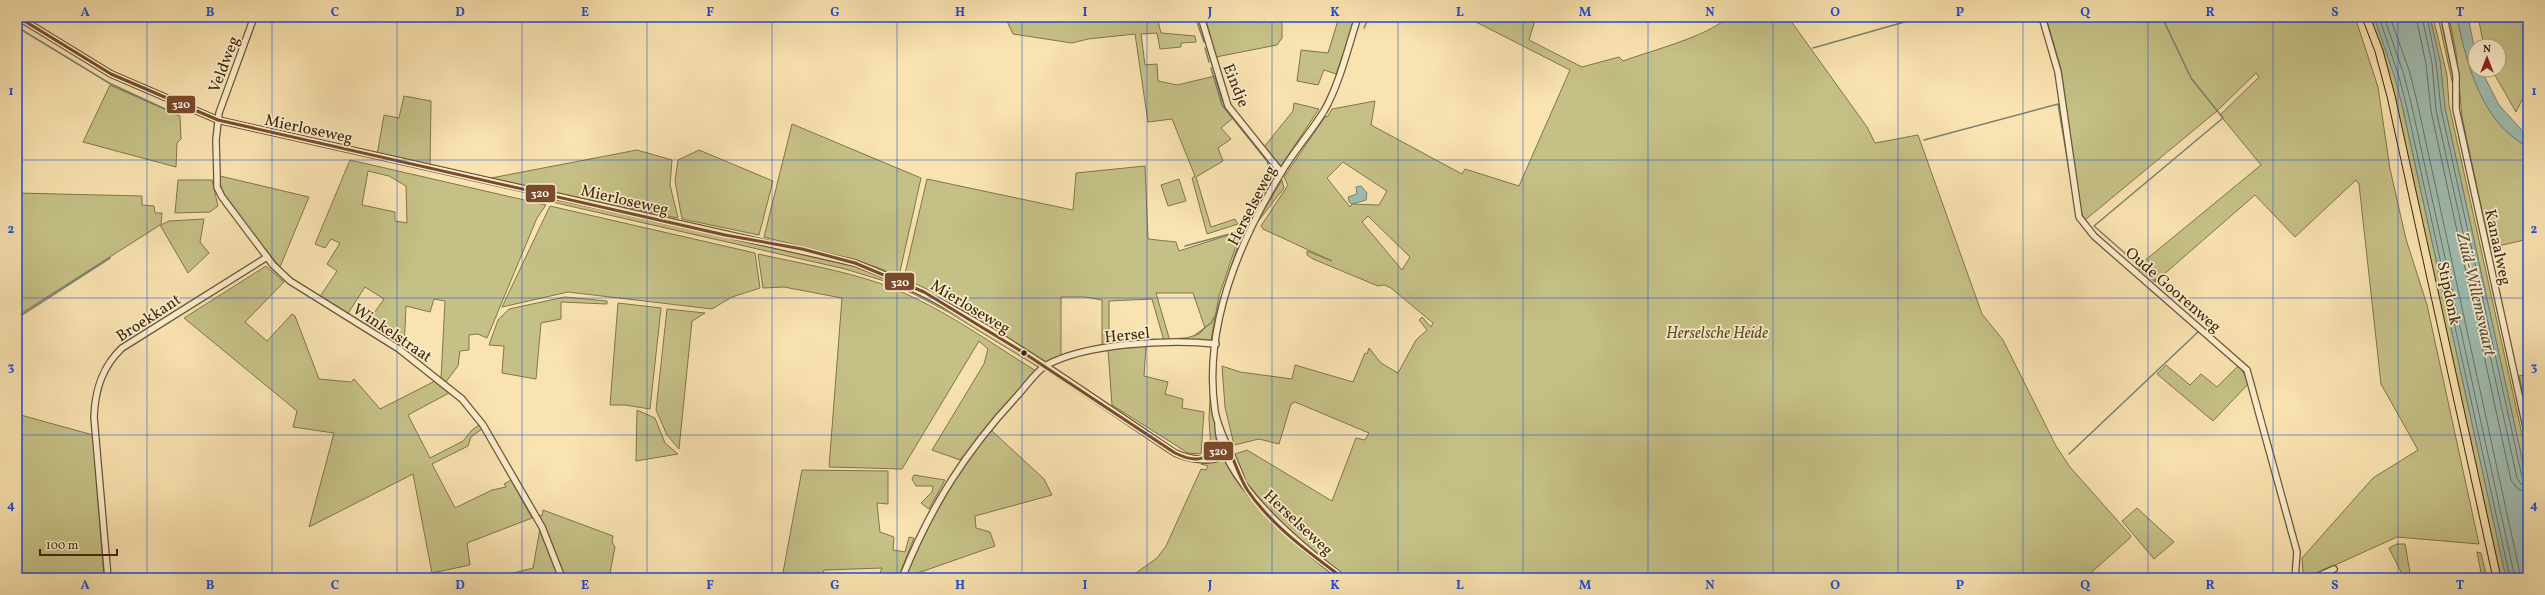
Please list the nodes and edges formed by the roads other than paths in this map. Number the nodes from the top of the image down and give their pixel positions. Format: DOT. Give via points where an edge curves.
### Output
graph roads {
  1 [pos="18,17"];
  2 [pos="254,17"];
  3 [pos="1201,17"];
  4 [pos="1358,17"];
  5 [pos="2042,17"];
  6 [pos="2366,17"];
  7 [pos="2444,17"];
  8 [pos="218,120"];
  9 [pos="1281,172"];
  10 [pos="267,257"];
  11 [pos="1216,344"];
  12 [pos="1044,367"];
  13 [pos="2528,436"];
  14 [pos="1226,451"];
  15 [pos="2334,569"];
  16 [pos="108,578"];
  17 [pos="562,578"];
  18 [pos="902,578"];
  19 [pos="1343,578"];
  20 [pos="2295,578"];
  21 [pos="2314,578"];
  22 [pos="2497,578"];
  1 -- 8 [label="street, Mierloseweg" via="111,74"];
  2 -- 8 [label="street, Veldweg"];
  3 -- 9 [label="street, Eindje" via="1228,106"];
  4 -- 9 [label="street, Herselseweg" via="1324,110"];
  5 -- 20 [label="street, Oude Goorenweg" via="2058,72 2079,217 2094,236 2247,370 2297,552"];
  6 -- 22 [label="main road, Stipdonk" via="2379,51 2391,96"];
  7 -- 13 [label="street, Kanaalweg" via="2456,75 2456,109"];
  8 -- 10 [label="street, Winkelstraat" via="217,187 226,204"];
  8 -- 12 [label="street, Mierloseweg" via="855,263 924,292"];
  9 -- 11 [label="street, Herselseweg" via="1251,226 1237,261 1222,311"];
  10 -- 16 [label="street, Broekkant" via="122,348 105,368 97,391 94,417"];
  10 -- 17 [label="street, Winkelstraat" via="290,281 399,349 462,398 483,425 542,527"];
  11 -- 12 [label="street, Hersel" via="1124,344 1068,357"];
  11 -- 14 [label="street, Herselseweg" via="1214,381 1218,420"];
  12 -- 14 [label="street, Mierloseweg" via="1175,453 1186,458 1211,459"];
  12 -- 18 [label="street" via="992,425 952,477 928,519"];
  14 -- 19 [label="street, Herselseweg" via="1253,497 1272,517"];
  15 -- 21 [label="street"];
}
